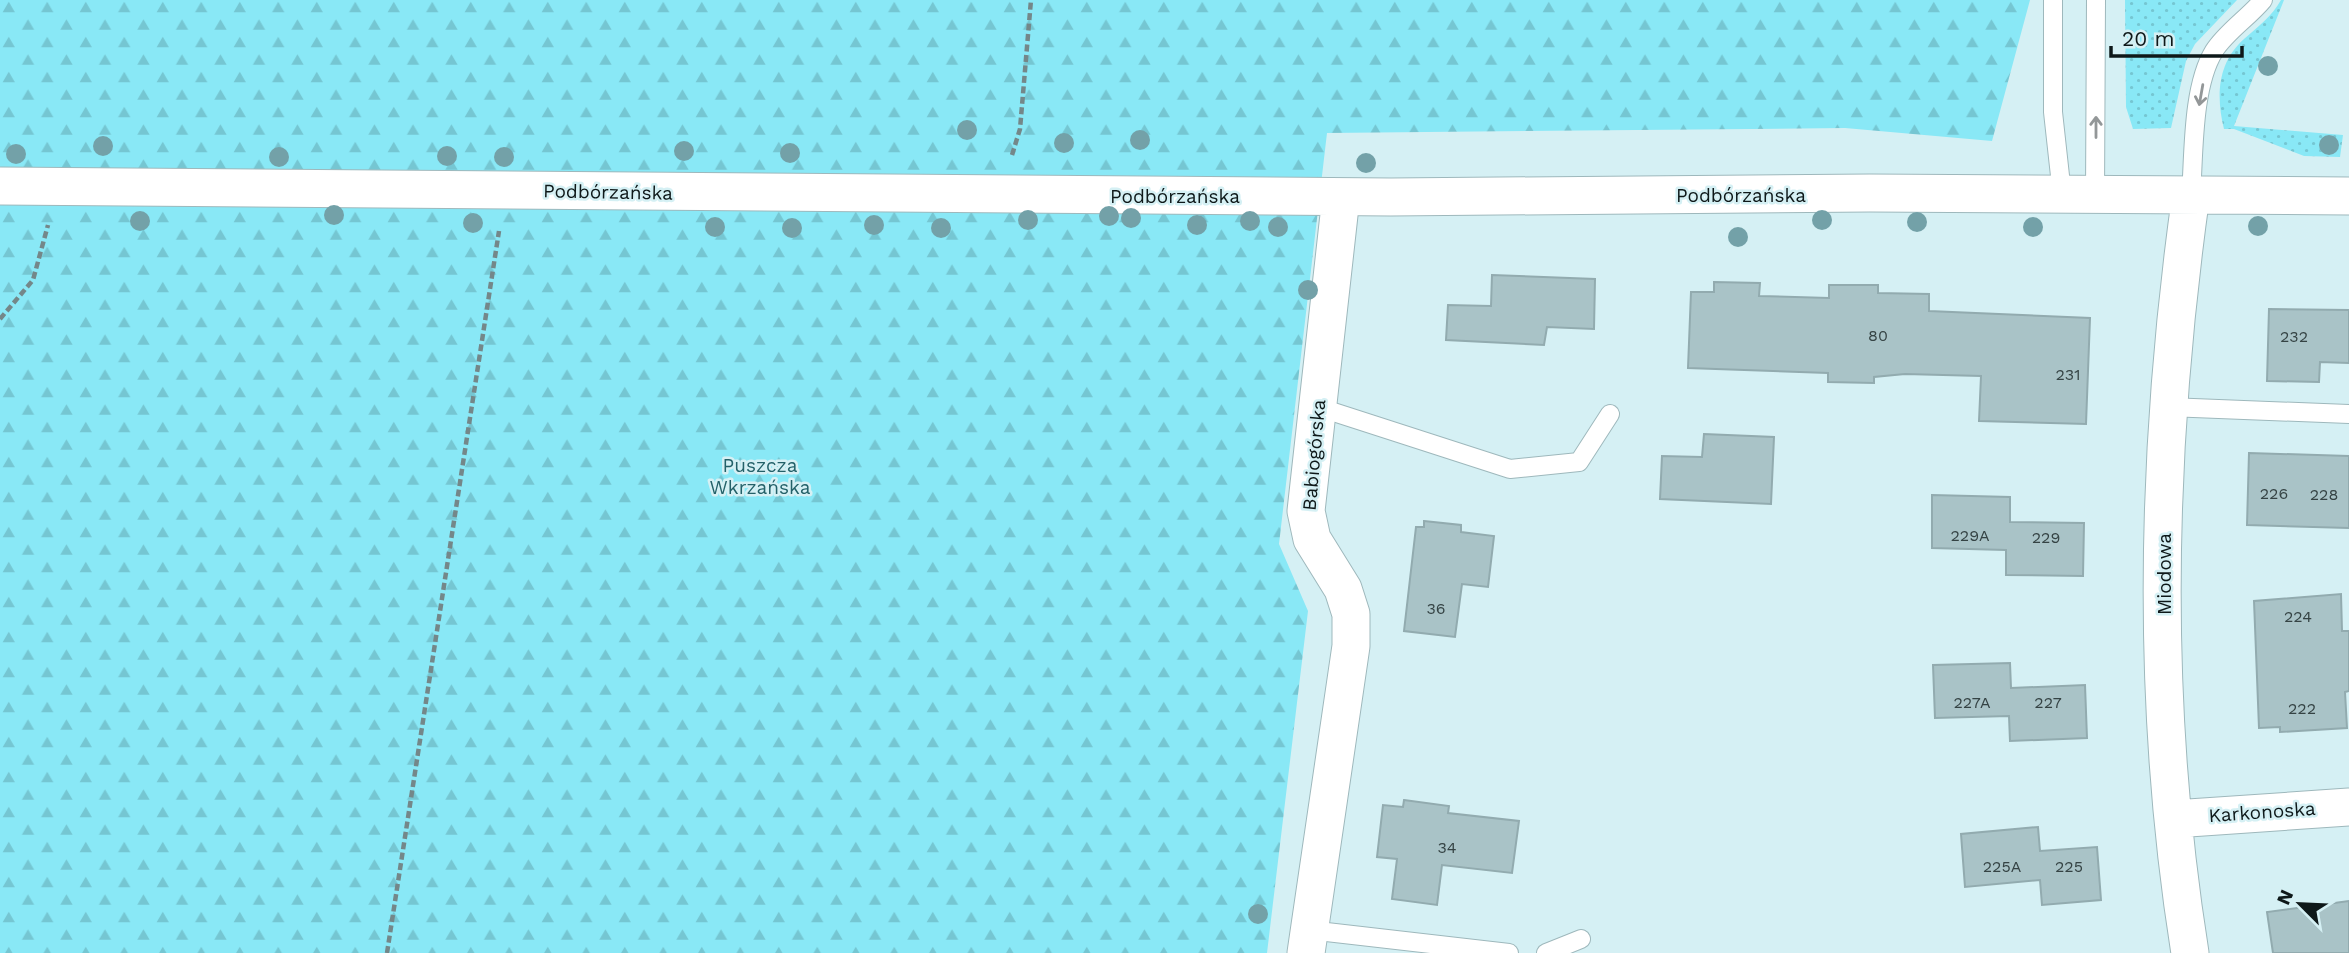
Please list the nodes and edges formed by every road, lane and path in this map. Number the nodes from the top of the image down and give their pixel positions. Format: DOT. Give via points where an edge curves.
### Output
graph roads {
  1 [pos="1031,0"];
  2 [pos="2053,0"];
  3 [pos="2096,0"];
  4 [pos="2263,0"];
  5 [pos="0,186"];
  6 [pos="43,186"];
  7 [pos="505,191"];
  8 [pos="2078,195"];
  9 [pos="2191,195"];
  10 [pos="1001,196"];
  11 [pos="2349,196"];
  12 [pos="1341,197"];
  13 [pos="0,318"];
  14 [pos="1318,407"];
  15 [pos="2168,407"];
  16 [pos="1609,414"];
  17 [pos="2349,414"];
  18 [pos="2349,807"];
  19 [pos="2174,819"];
  20 [pos="1581,939"];
  21 [pos="1308,941"];
  22 [pos="387,953"];
  23 [pos="1509,953"];
  24 [pos="1546,953"];
  25 [pos="2190,953"];
  1 -- 10 [label="path" via="1020,129"];
  2 -- 8 [label="lane" via="2053,112"];
  8 -- 3 [label="lane, one-way"];
  4 -- 9 [label="lane, one-way" via="2223,40 2208,63 2200,94"];
  5 -- 6 [label="street, Podbórzańska"];
  6 -- 7 [label="street, Podbórzańska"];
  6 -- 13 [label="path" via="48,226 33,280"];
  7 -- 10 [label="street, Podbórzańska"];
  7 -- 22 [label="path"];
  8 -- 9 [label="street, Podbórzańska"];
  8 -- 12 [label="street, Podbórzańska"];
  9 -- 11 [label="street, Podbórzańska"];
  9 -- 15 [label="street, Miodowa"];
  10 -- 12 [label="street, Podbórzańska"];
  12 -- 14 [label="street, Babiogórska"];
  14 -- 16 [label="lane" via="1510,469 1579,462"];
  14 -- 21 [label="street, Babiogórska" via="1307,511 1312,539 1343,589 1351,614 1351,646"];
  15 -- 17 [label="lane"];
  15 -- 19 [label="street, Miodowa" via="2163,568"];
  18 -- 19 [label="street, Karkonoska"];
  19 -- 25 [label="street, Miodowa"];
  20 -- 24 [label="lane"];
  21 -- 23 [label="lane"];
}
